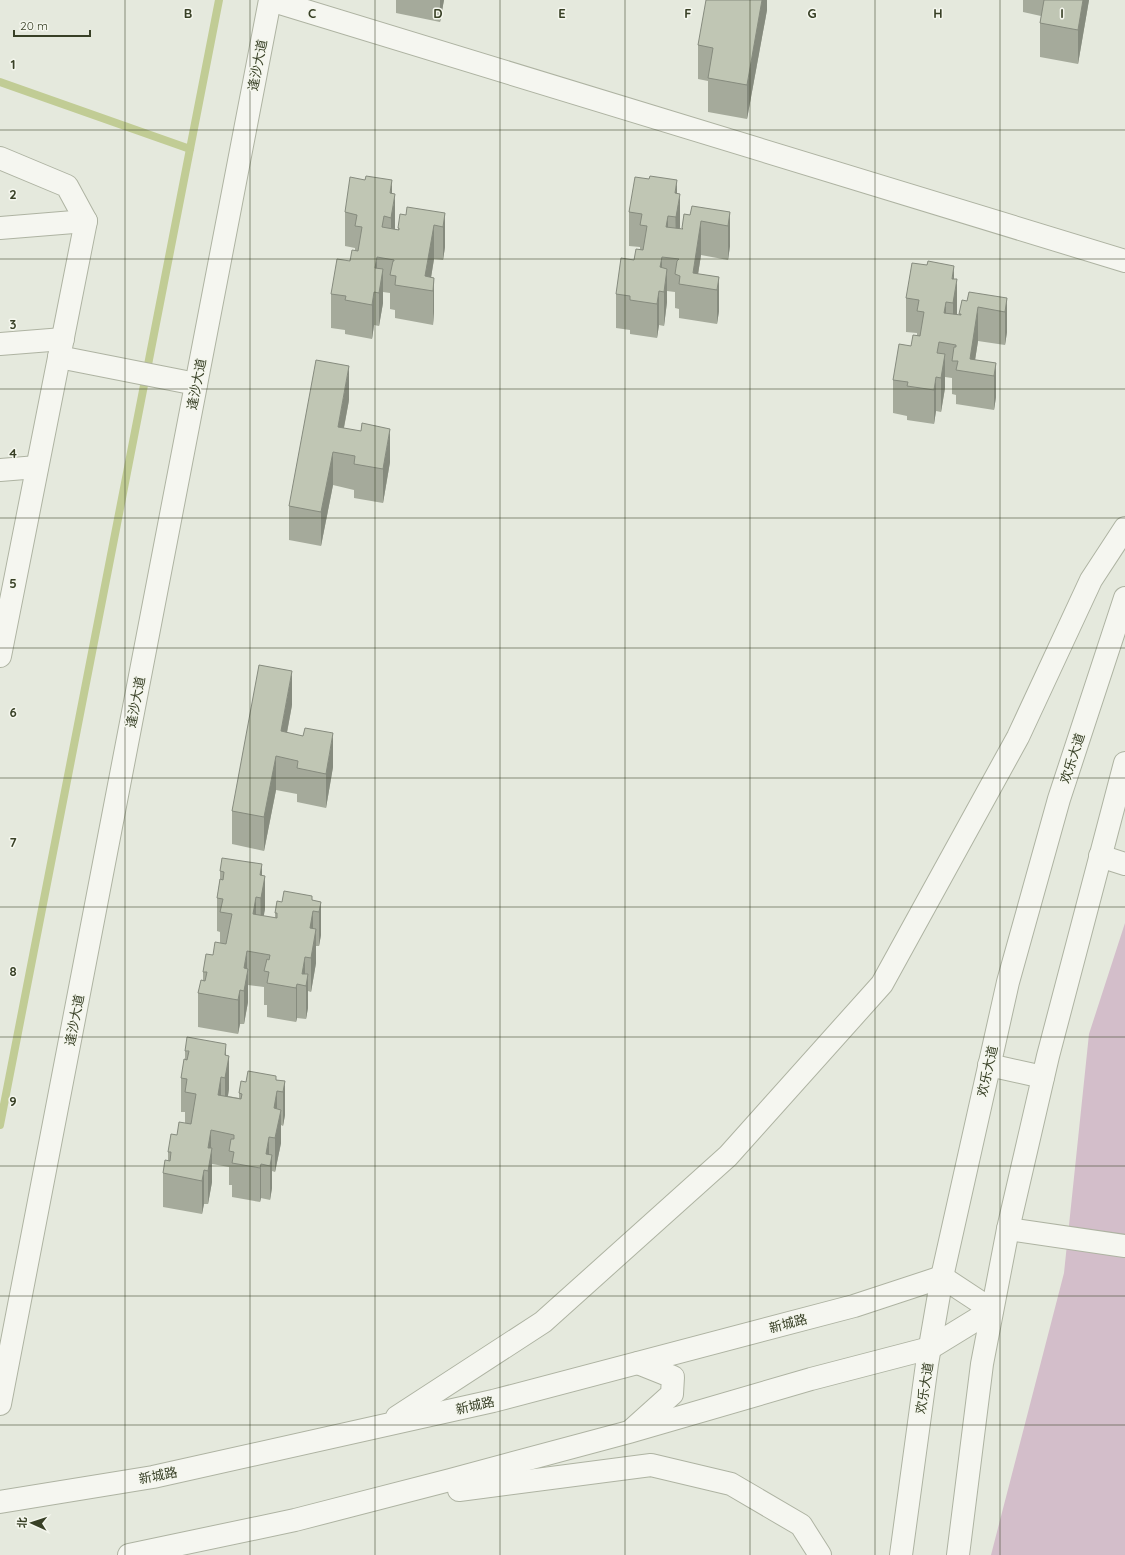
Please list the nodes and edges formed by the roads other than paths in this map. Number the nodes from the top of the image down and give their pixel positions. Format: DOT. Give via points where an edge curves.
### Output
graph roads {
  1 [pos="270,0"];
  2 [pos="0,158"];
  3 [pos="86,221"];
  4 [pos="0,228"];
  5 [pos="1125,261"];
  6 [pos="0,344"];
  7 [pos="61,348"];
  8 [pos="186,382"];
  9 [pos="37,466"];
  10 [pos="0,470"];
  11 [pos="1125,528"];
  12 [pos="7,588"];
  13 [pos="1125,598"];
  14 [pos="0,656"];
  15 [pos="1125,763"];
  16 [pos="1100,856"];
  17 [pos="1125,864"];
  18 [pos="989,1065"];
  19 [pos="1043,1077"];
  20 [pos="1008,1229"];
  21 [pos="1125,1246"];
  22 [pos="942,1277"];
  23 [pos="992,1310"];
  24 [pos="930,1348"];
  25 [pos="638,1364"];
  26 [pos="0,1404"];
  27 [pos="384,1425"];
  28 [pos="629,1432"];
  29 [pos="368,1501"];
  30 [pos="0,1502"];
  31 [pos="129,1555"];
  32 [pos="820,1555"];
  33 [pos="901,1555"];
  34 [pos="958,1555"];
  1 -- 5 [label="street"];
  1 -- 8 [label="street, 逢沙大道"];
  2 -- 3 [label="street" via="67,186"];
  3 -- 4 [label="street"];
  3 -- 7 [label="street"];
  6 -- 7 [label="street"];
  7 -- 8 [label="street" via="102,365"];
  7 -- 9 [label="street"];
  8 -- 26 [label="street, 逢沙大道"];
  9 -- 10 [label="street"];
  9 -- 12 [label="street"];
  11 -- 27 [label="street" via="1091,580 1018,737 882,984 728,1156 543,1322"];
  12 -- 14 [label="street"];
  13 -- 18 [label="street, 欢乐大道" via="1059,799 1008,982"];
  15 -- 16 [label="street"];
  16 -- 17 [label="street"];
  16 -- 19 [label="street"];
  18 -- 19 [label="street"];
  18 -- 22 [label="street, 欢乐大道"];
  19 -- 20 [label="street"];
  20 -- 21 [label="street"];
  20 -- 23 [label="street"];
  22 -- 23 [label="street"];
  22 -- 24 [label="street, 欢乐大道"];
  22 -- 25 [label="street, 新城路" via="854,1306"];
  23 -- 24 [label="street"];
  23 -- 34 [label="street" via="982,1364"];
  24 -- 28 [label="street" via="811,1379"];
  24 -- 33 [label="street, 欢乐大道"];
  25 -- 27 [label="street, 新城路" via="493,1401"];
  25 -- 28 [label="street" via="673,1377 672,1394"];
  27 -- 30 [label="street, 新城路" via="153,1477"];
  28 -- 29 [label="street"];
  29 -- 31 [label="street" via="295,1520"];
  29 -- 32 [label="street" via="650,1465 731,1484 801,1525"];
}
